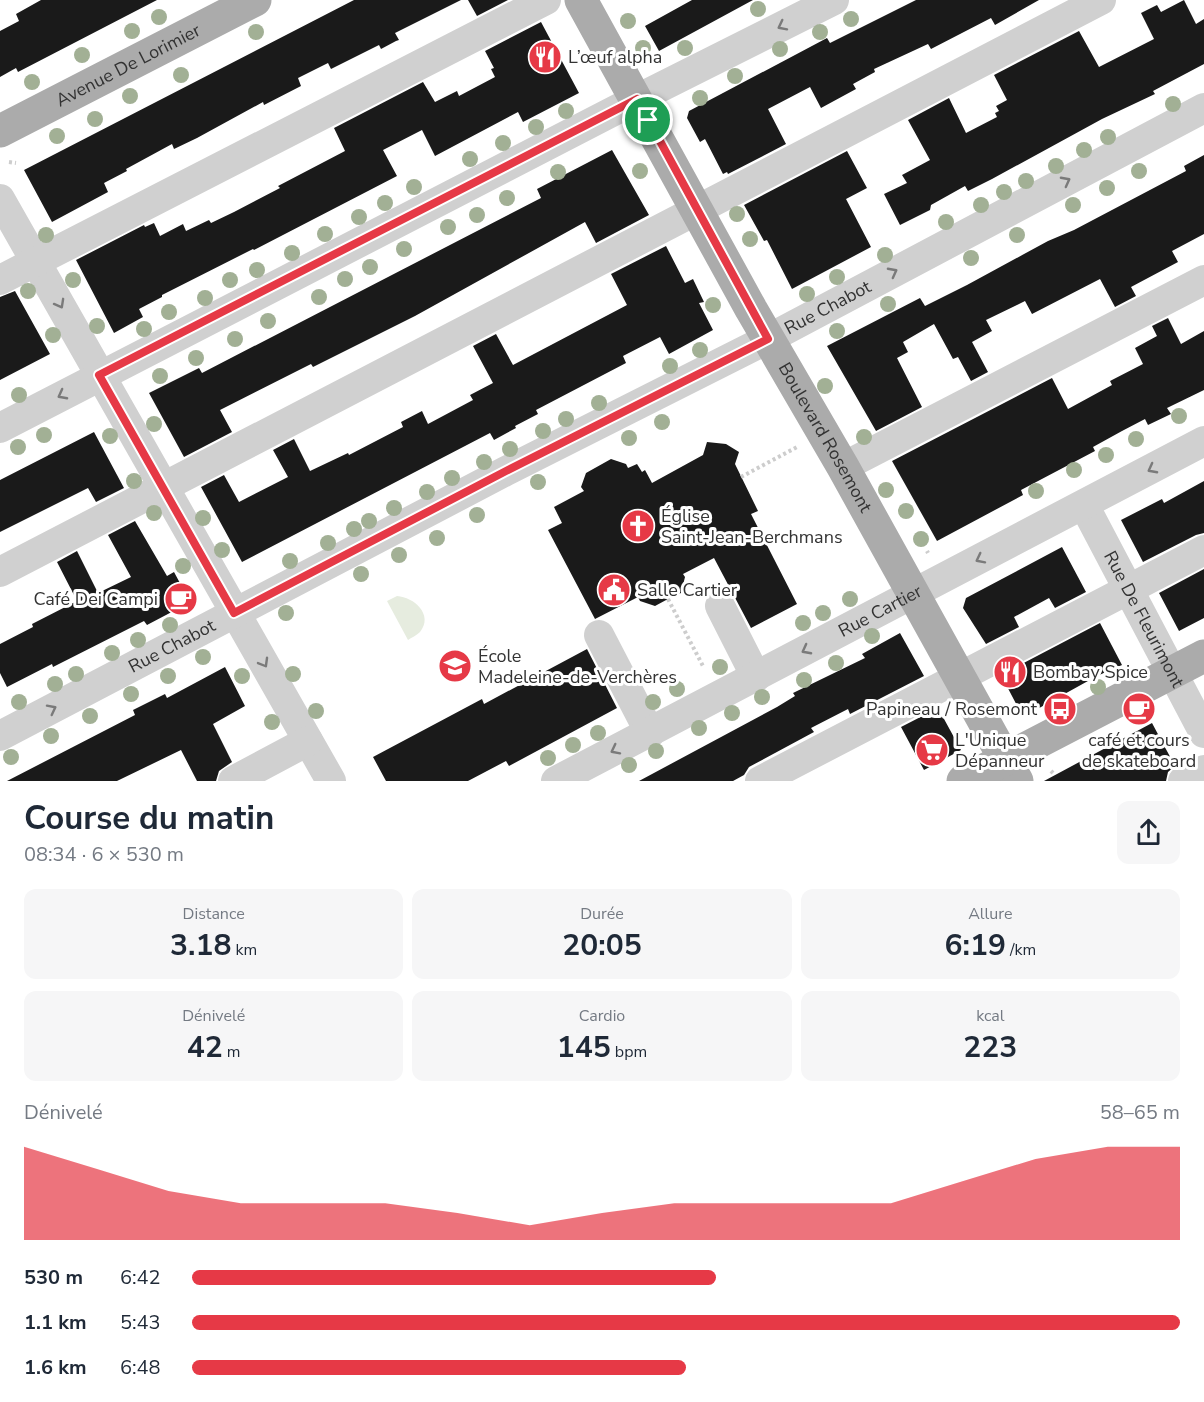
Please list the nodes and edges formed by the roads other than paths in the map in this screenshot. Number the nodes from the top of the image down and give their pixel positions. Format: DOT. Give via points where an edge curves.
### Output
graph roads {
  1 [pos="255,0"];
  2 [pos="546,0"];
  3 [pos="581,0"];
  4 [pos="834,0"];
  5 [pos="1101,0"];
  6 [pos="637,99"];
  7 [pos="1204,108"];
  8 [pos="0,131"];
  9 [pos="0,199"];
  10 [pos="697,211"];
  11 [pos="36,261"];
  12 [pos="0,280"];
  13 [pos="1204,280"];
  14 [pos="768,339"];
  15 [pos="99,375"];
  16 [pos="0,428"];
  17 [pos="1204,441"];
  18 [pos="843,467"];
  19 [pos="163,486"];
  20 [pos="1084,505"];
  21 [pos="1204,550"];
  22 [pos="0,572"];
  23 [pos="1129,590"];
  24 [pos="914,593"];
  25 [pos="720,606"];
  26 [pos="234,613"];
  27 [pos="599,635"];
  28 [pos="1204,656"];
  29 [pos="1173,672"];
  30 [pos="756,677"];
  31 [pos="959,677"];
  32 [pos="650,733"];
  33 [pos="1204,733"];
  34 [pos="0,736"];
  35 [pos="308,741"];
  36 [pos="1011,770"];
  37 [pos="1204,770"];
  38 [pos="233,781"];
  39 [pos="331,781"];
  40 [pos="556,781"];
  41 [pos="760,781"];
  42 [pos="963,781"];
  43 [pos="1183,781"];
  1 -- 8 [label="main road, Avenue De Lorimier"];
  2 -- 11 [label="street"];
  3 -- 6 [label="main road, Boulevard Rosemont"];
  4 -- 6 [label="street, one-way"];
  5 -- 10 [label="street"];
  6 -- 10 [label="main road, Boulevard Rosemont"];
  6 -- 15 [label="street"];
  14 -- 7 [label="street, Rue Chabot, one-way"];
  9 -- 11 [label="street"];
  10 -- 14 [label="main road, Boulevard Rosemont"];
  10 -- 19 [label="street"];
  11 -- 12 [label="street"];
  11 -- 15 [label="street, one-way"];
  13 -- 18 [label="street"];
  14 -- 18 [label="main road, Boulevard Rosemont"];
  14 -- 26 [label="street, Rue Chabot"];
  15 -- 16 [label="street, one-way"];
  15 -- 19 [label="street"];
  17 -- 20 [label="street, Rue Cartier, one-way"];
  18 -- 24 [label="main road, Boulevard Rosemont"];
  19 -- 22 [label="street"];
  19 -- 26 [label="street"];
  20 -- 23 [label="street, Rue De Fleurimont"];
  20 -- 24 [label="street, Rue Cartier, one-way"];
  21 -- 23 [label="street"];
  23 -- 29 [label="street, Rue De Fleurimont"];
  23 -- 31 [label="street"];
  24 -- 30 [label="street, Rue Cartier, one-way"];
  24 -- 31 [label="main road, Boulevard Rosemont"];
  25 -- 30 [label="street"];
  34 -- 26 [label="street, Rue Chabot, one-way"];
  26 -- 35 [label="street, one-way"];
  27 -- 32 [label="street"];
  28 -- 29 [label="main road"];
  29 -- 33 [label="street, Rue De Fleurimont"];
  29 -- 36 [label="main road"];
  30 -- 32 [label="street, Rue Cartier"];
  31 -- 36 [label="main road, Boulevard Rosemont"];
  31 -- 41 [label="street"];
  32 -- 40 [label="street, Rue Cartier, one-way"];
  35 -- 38 [label="street"];
  35 -- 39 [label="street"];
  36 -- 42 [label="main road"];
  37 -- 43 [label="street"];
}
